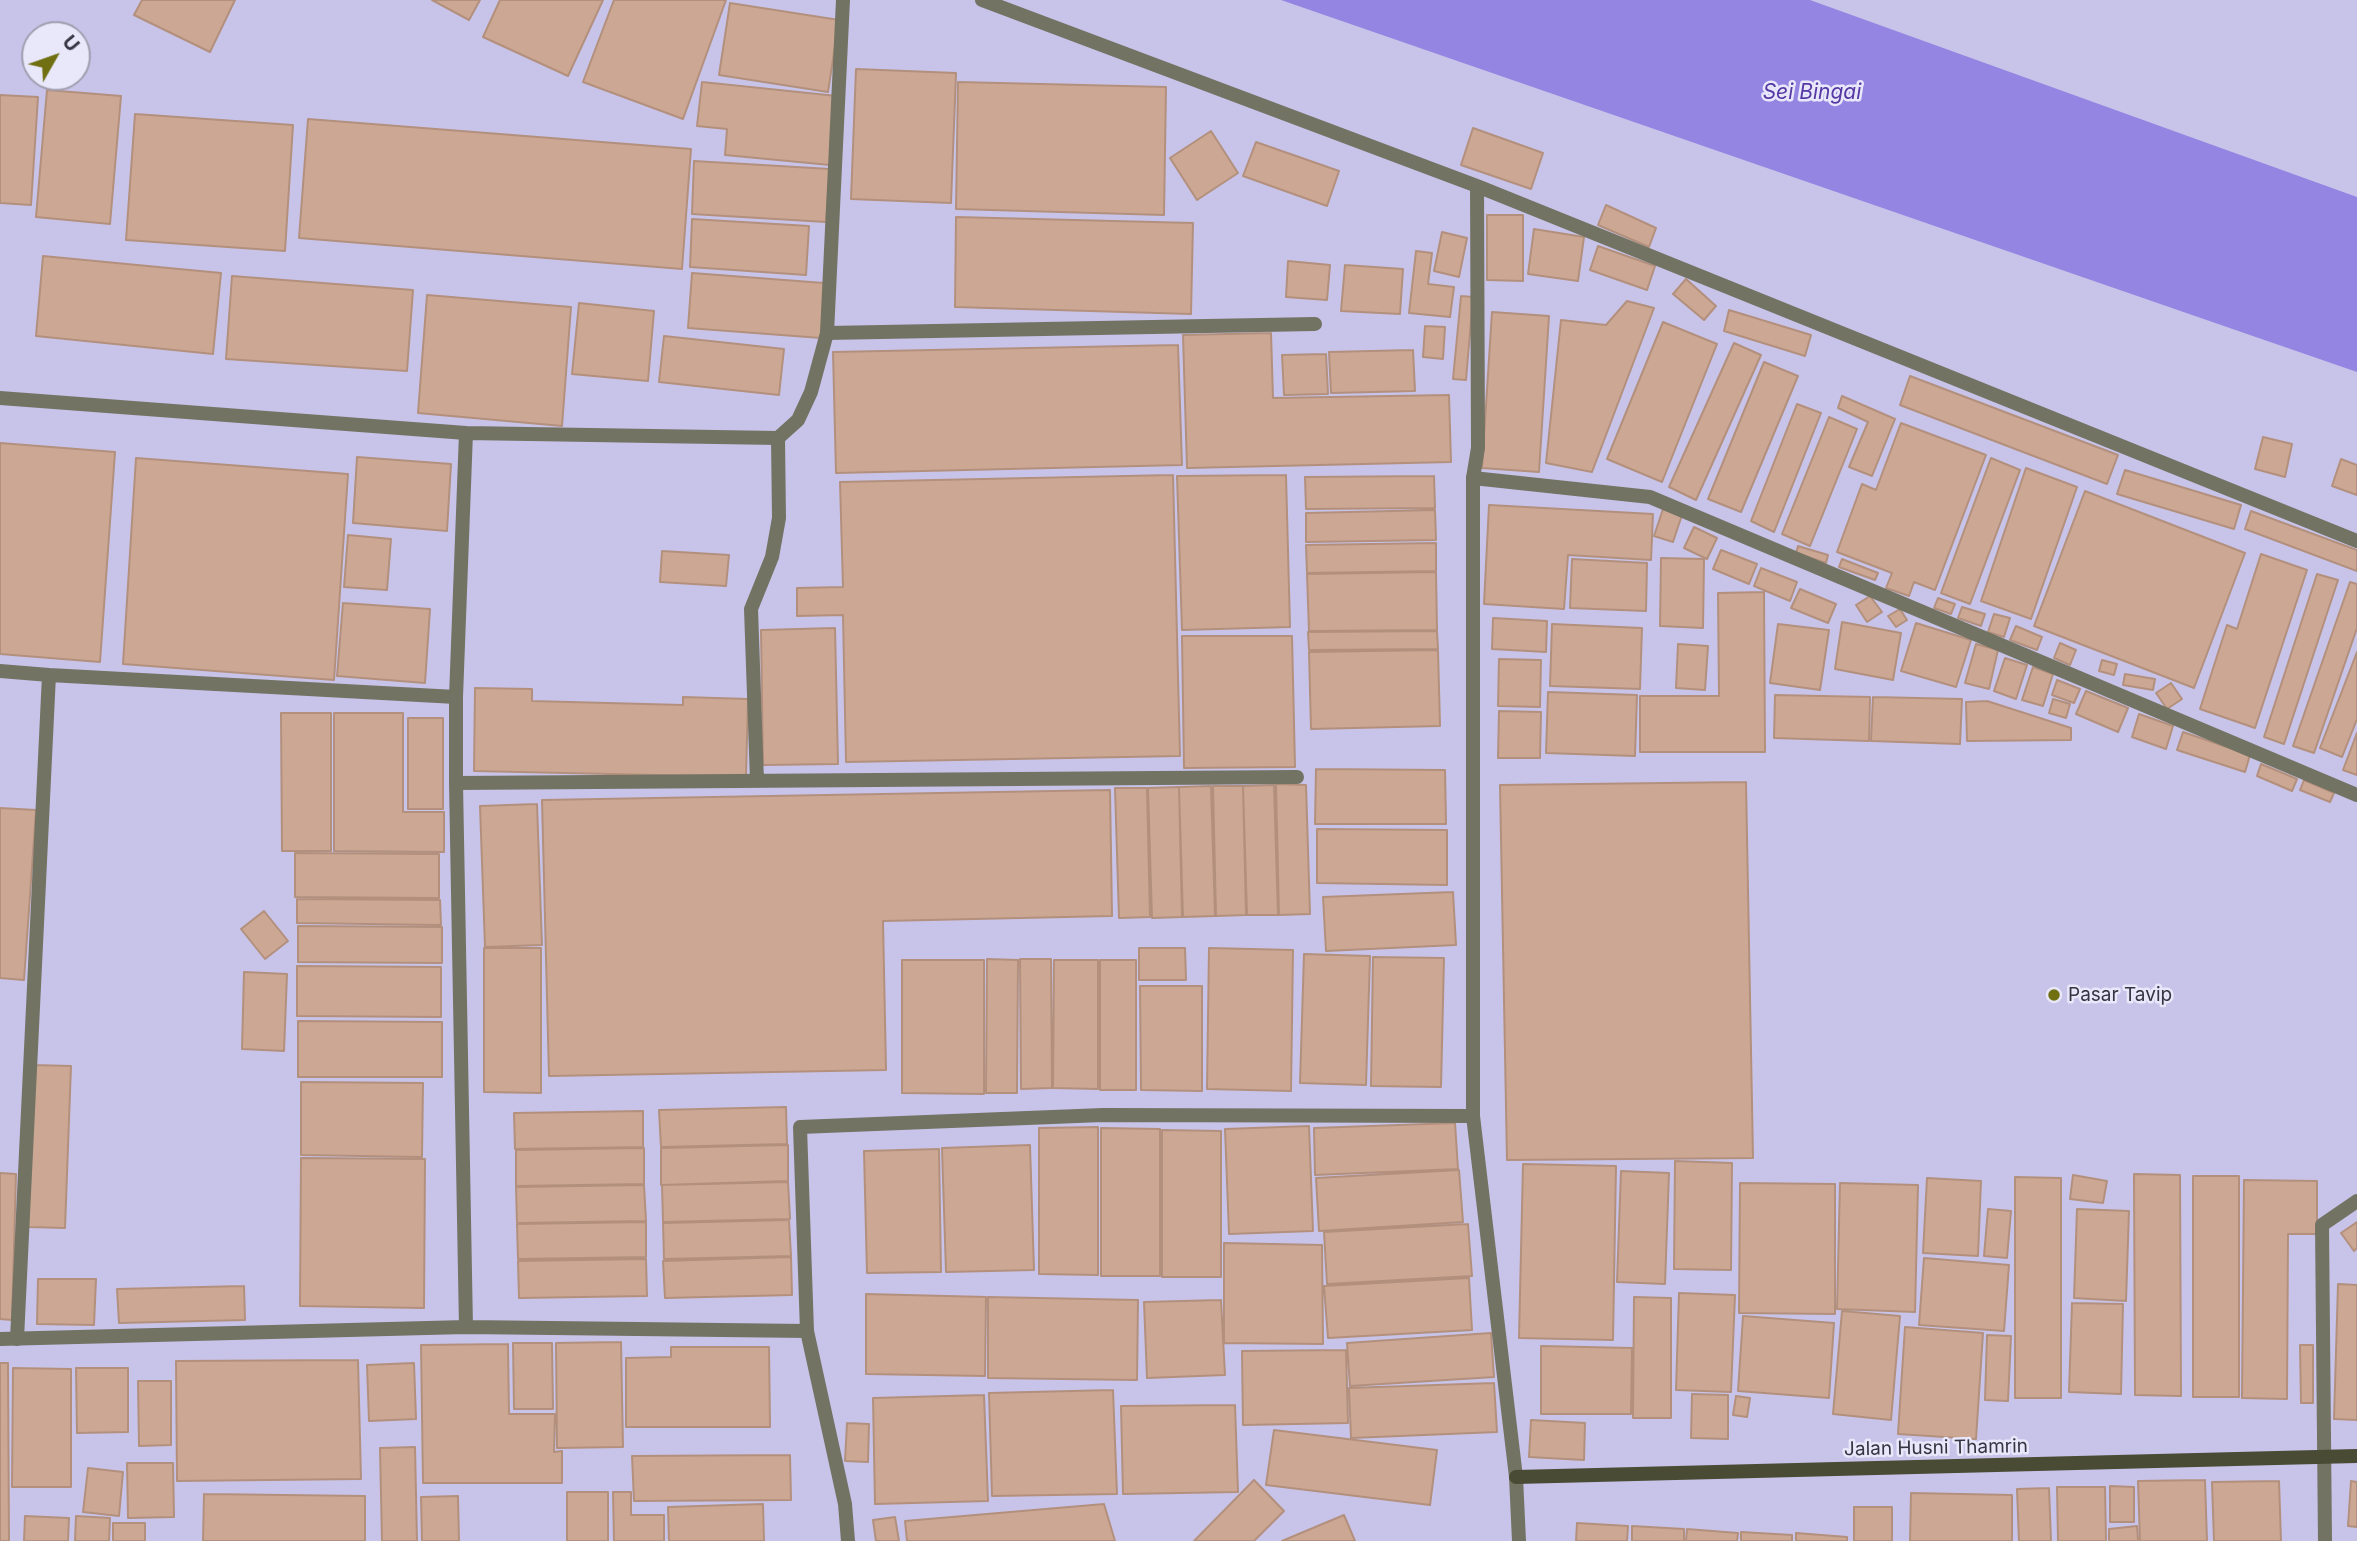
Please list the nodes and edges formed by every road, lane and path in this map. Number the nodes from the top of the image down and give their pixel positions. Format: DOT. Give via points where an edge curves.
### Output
graph roads {
  1 [pos="844,0"];
  2 [pos="982,0"];
  3 [pos="1477,186"];
  4 [pos="1315,324"];
  5 [pos="827,333"];
  6 [pos="0,398"];
  7 [pos="466,433"];
  8 [pos="778,438"];
  9 [pos="1473,478"];
  10 [pos="2357,541"];
  11 [pos="0,671"];
  12 [pos="49,675"];
  13 [pos="456,697"];
  14 [pos="1297,777"];
  15 [pos="757,781"];
  16 [pos="456,783"];
  17 [pos="2357,795"];
  18 [pos="1473,1116"];
  19 [pos="2357,1200"];
  20 [pos="466,1327"];
  21 [pos="807,1331"];
  22 [pos="0,1339"];
  23 [pos="17,1339"];
  24 [pos="2357,1456"];
  25 [pos="2324,1457"];
  26 [pos="1517,1477"];
  27 [pos="848,1541"];
  28 [pos="1519,1541"];
  29 [pos="2325,1541"];
  1 -- 5 [label="street"];
  2 -- 3 [label="street"];
  3 -- 9 [label="street" via="1478,448"];
  3 -- 10 [label="street"];
  4 -- 5 [label="street"];
  5 -- 8 [label="street" via="798,420"];
  6 -- 7 [label="street"];
  7 -- 8 [label="street"];
  7 -- 13 [label="street"];
  8 -- 15 [label="street" via="779,518 772,557 751,609"];
  9 -- 17 [label="street" via="1650,497"];
  9 -- 18 [label="street"];
  11 -- 12 [label="street"];
  12 -- 13 [label="street"];
  12 -- 23 [label="street"];
  13 -- 16 [label="street"];
  14 -- 15 [label="street"];
  15 -- 16 [label="street"];
  16 -- 20 [label="street"];
  18 -- 21 [label="street" via="1102,1115 800,1127"];
  18 -- 26 [label="street"];
  19 -- 25 [label="street" via="2322,1225"];
  20 -- 21 [label="street"];
  20 -- 23 [label="street"];
  21 -- 27 [label="street" via="845,1504"];
  22 -- 23 [label="street"];
  24 -- 25 [label="street, Jalan Husni Thamrin"];
  25 -- 26 [label="street, Jalan Husni Thamrin"];
  25 -- 29 [label="street"];
  26 -- 28 [label="street"];
}
